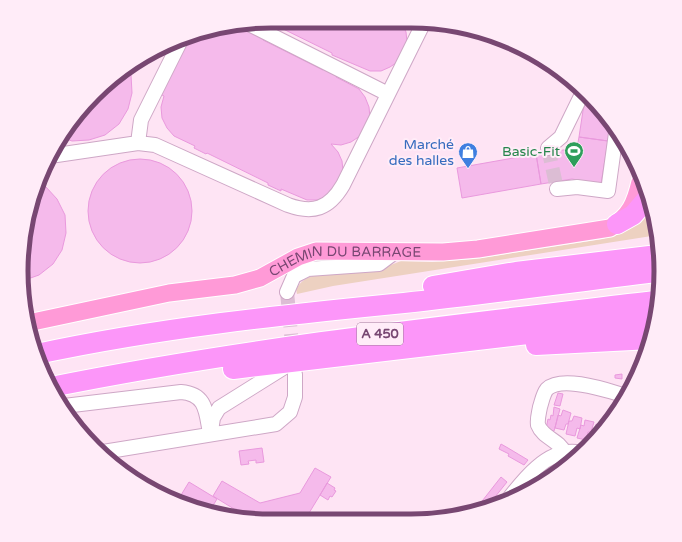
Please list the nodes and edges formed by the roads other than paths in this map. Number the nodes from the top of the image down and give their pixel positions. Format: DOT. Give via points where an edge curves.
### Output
graph roads {
  1 [pos="258,29"];
  2 [pos="421,29"];
  3 [pos="178,46"];
  4 [pos="388,94"];
  5 [pos="581,97"];
  6 [pos="615,140"];
  7 [pos="138,143"];
  8 [pos="548,148"];
  9 [pos="58,155"];
  10 [pos="639,186"];
  11 [pos="557,189"];
  12 [pos="644,202"];
  13 [pos="617,224"];
  14 [pos="652,245"];
  15 [pos="394,252"];
  16 [pos="653,256"];
  17 [pos="516,272"];
  18 [pos="654,272"];
  19 [pos="287,292"];
  20 [pos="652,301"];
  21 [pos="307,311"];
  22 [pos="649,320"];
  23 [pos="34,322"];
  24 [pos="644,339"];
  25 [pos="376,352"];
  26 [pos="42,353"];
  27 [pos="291,369"];
  28 [pos="107,376"];
  29 [pos="57,386"];
  30 [pos="620,394"];
  31 [pos="69,405"];
  32 [pos="210,433"];
  33 [pos="108,451"];
  34 [pos="570,452"];
  35 [pos="516,490"];
  1 -- 4 [label="street"];
  2 -- 4 [label="street"];
  3 -- 7 [label="street" via="141,120"];
  4 -- 7 [label="street" via="336,198 312,210 288,205 155,145"];
  5 -- 8 [label="street" via="561,137"];
  6 -- 11 [label="street" via="608,191 577,187"];
  7 -- 9 [label="street"];
  10 -- 13 [label="main road, CHEMIN DU BARRAGE" via="634,205"];
  12 -- 13 [label="highway" via="633,215"];
  13 -- 15 [label="main road, CHEMIN DU BARRAGE" via="596,231 478,249"];
  14 -- 17 [label="highway"];
  15 -- 19 [label="street" via="379,264 308,269 294,276"];
  15 -- 23 [label="main road, CHEMIN DU BARRAGE" via="316,252 298,257 260,278 235,285 169,293"];
  16 -- 17 [label="highway"];
  17 -- 21 [label="highway" via="318,302"];
  18 -- 21 [label="highway, A 450"];
  20 -- 28 [label="highway, A 450" via="349,338"];
  21 -- 26 [label="highway, A 450" via="167,330"];
  22 -- 25 [label="highway"];
  24 -- 25 [label="highway"];
  25 -- 27 [label="highway"];
  27 -- 28 [label="highway" via="218,370 116,384"];
  27 -- 32 [label="street" via="283,368 218,408"];
  27 -- 32 [label="street" via="295,397 290,412 276,424"];
  28 -- 29 [label="highway, A 450"];
  30 -- 34 [label="street" via="583,384 567,384 546,390 538,425 543,433"];
  31 -- 32 [label="street" via="181,392 191,393 204,405"];
  32 -- 33 [label="street"];
  34 -- 35 [label="street" via="551,458 535,469"];
}
